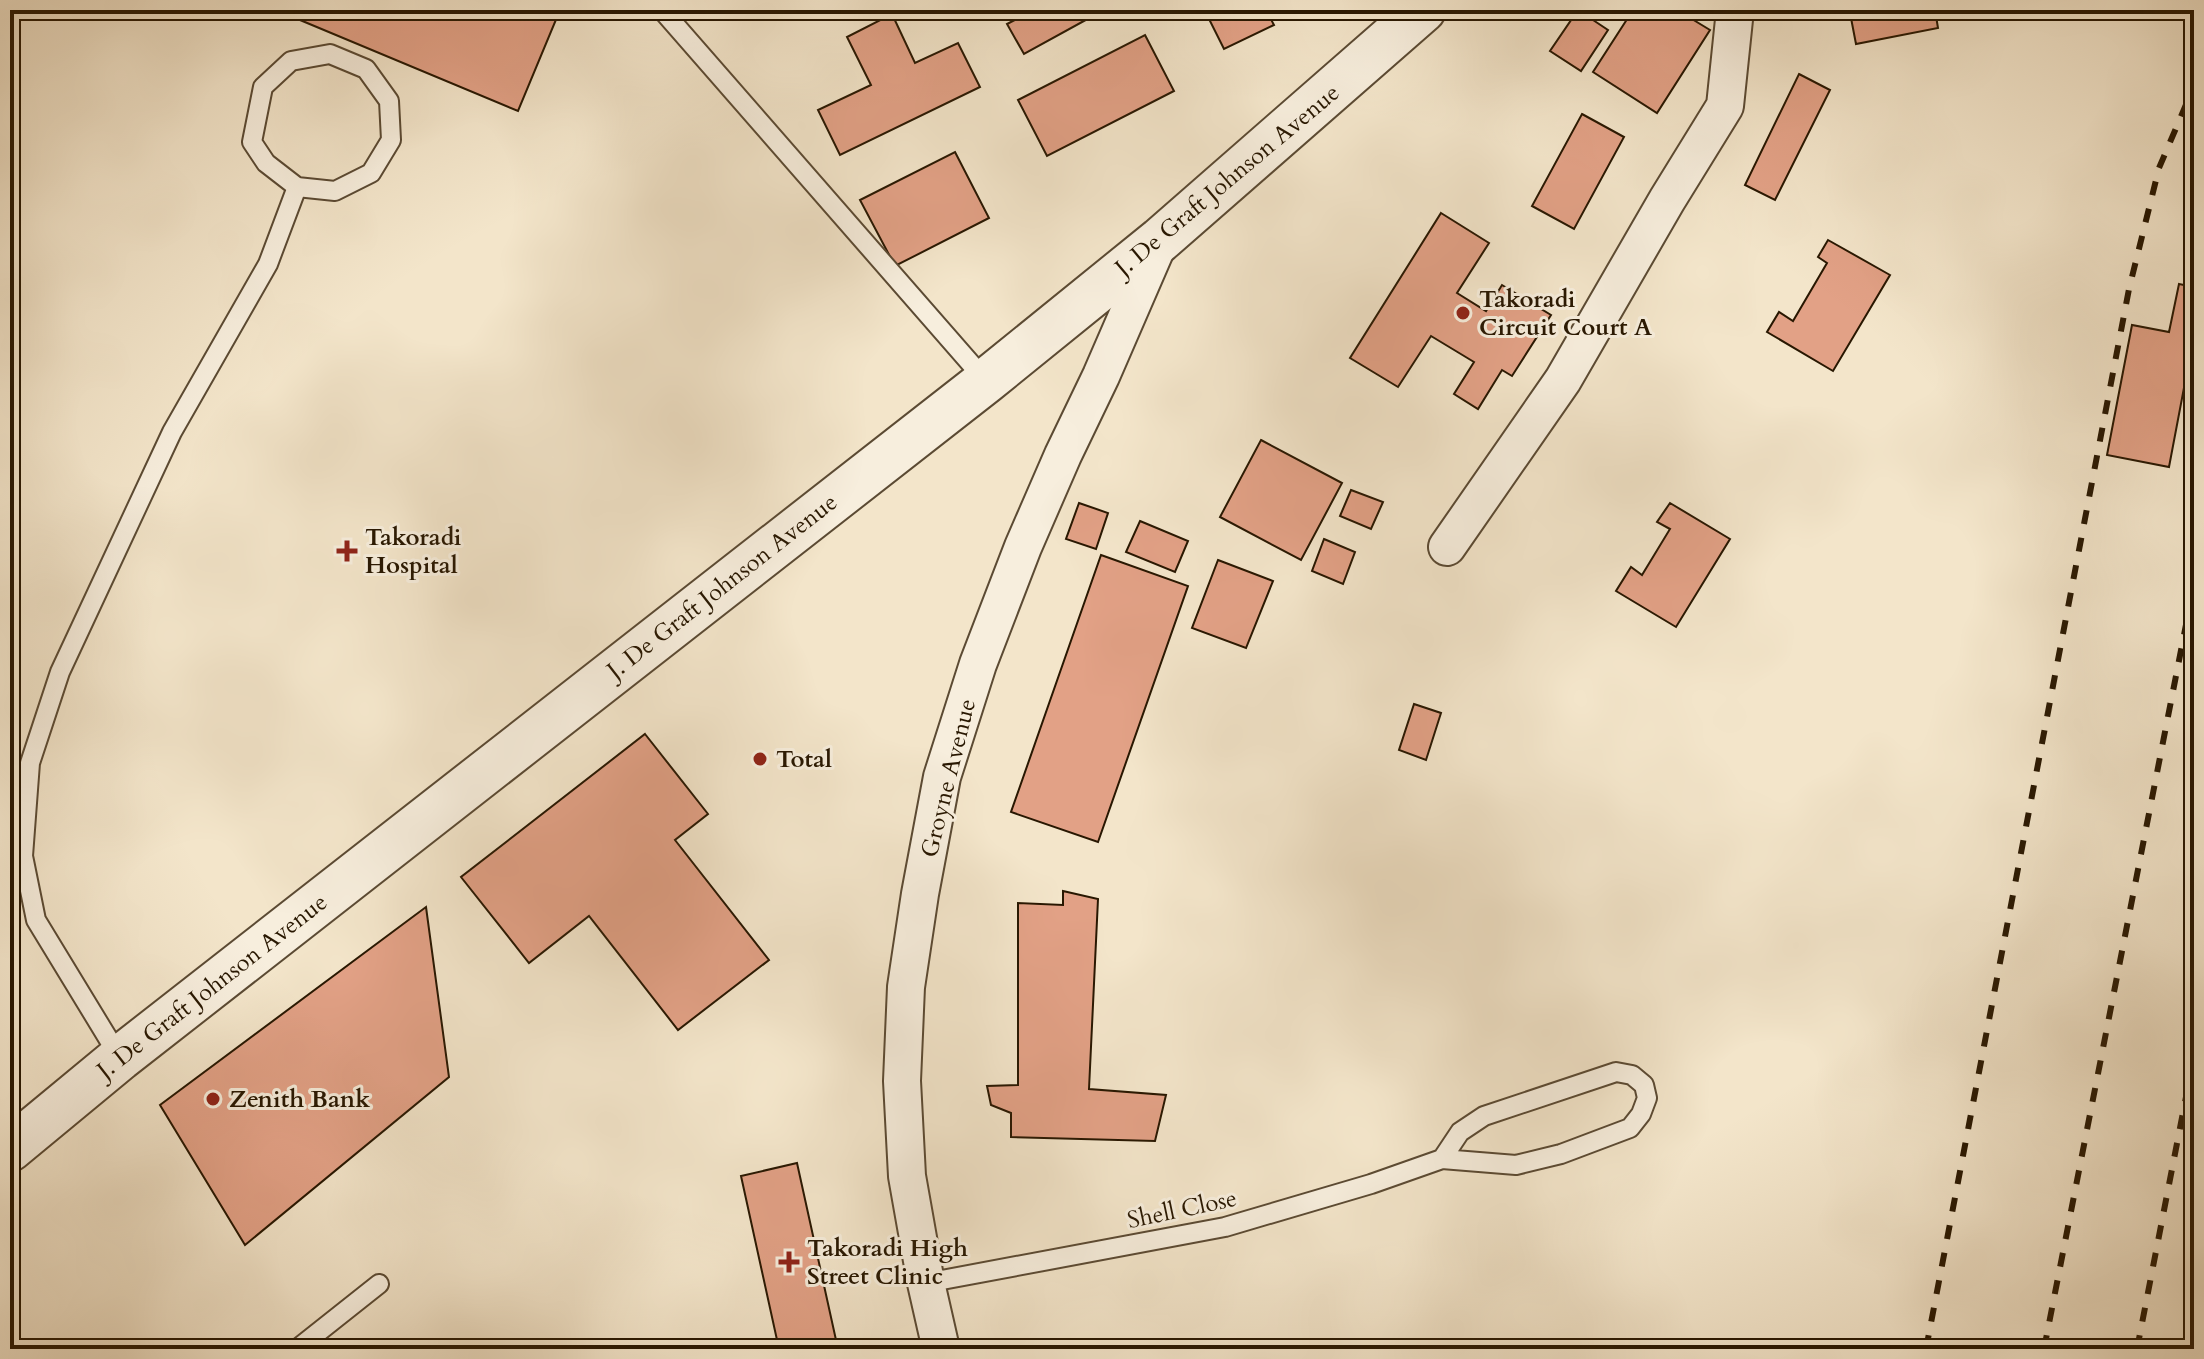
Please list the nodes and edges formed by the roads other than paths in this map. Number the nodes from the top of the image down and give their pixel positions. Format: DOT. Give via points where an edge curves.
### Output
graph roads {
  1 [pos="662,10"];
  2 [pos="1423,10"];
  3 [pos="1735,10"];
  4 [pos="297,187"];
  5 [pos="1160,240"];
  6 [pos="986,381"];
  7 [pos="1447,547"];
  8 [pos="120,1058"];
  9 [pos="10,1149"];
  10 [pos="1442,1159"];
  11 [pos="926,1283"];
  12 [pos="379,1284"];
  13 [pos="297,1349"];
  14 [pos="941,1349"];
  1 -- 6 [label="lane"];
  2 -- 5 [label="street, J. De Graft Johnson Avenue"];
  3 -- 7 [label="street" via="1725,106 1563,380"];
  4 -- 4 [label="lane" via="335,191 371,173 391,140 389,101 366,69 330,54 291,61 263,87 252,142 266,163"];
  4 -- 8 [label="lane" via="268,264 172,432 60,672 30,763 23,856 36,920"];
  5 -- 6 [label="street, J. De Graft Johnson Avenue"];
  5 -- 11 [label="street, Groyne Avenue" via="1023,547 942,777 906,987 902,1081 907,1176"];
  6 -- 8 [label="street, J. De Graft Johnson Avenue"];
  8 -- 9 [label="street, J. De Graft Johnson Avenue"];
  10 -- 10 [label="lane, Shell Close" via="1516,1165 1561,1154 1630,1128 1647,1098 1644,1085 1632,1075 1616,1072 1484,1116 1460,1132"];
  10 -- 11 [label="lane, Shell Close" via="1225,1227"];
  11 -- 14 [label="street, Groyne Avenue"];
  12 -- 13 [label="lane"];
}
